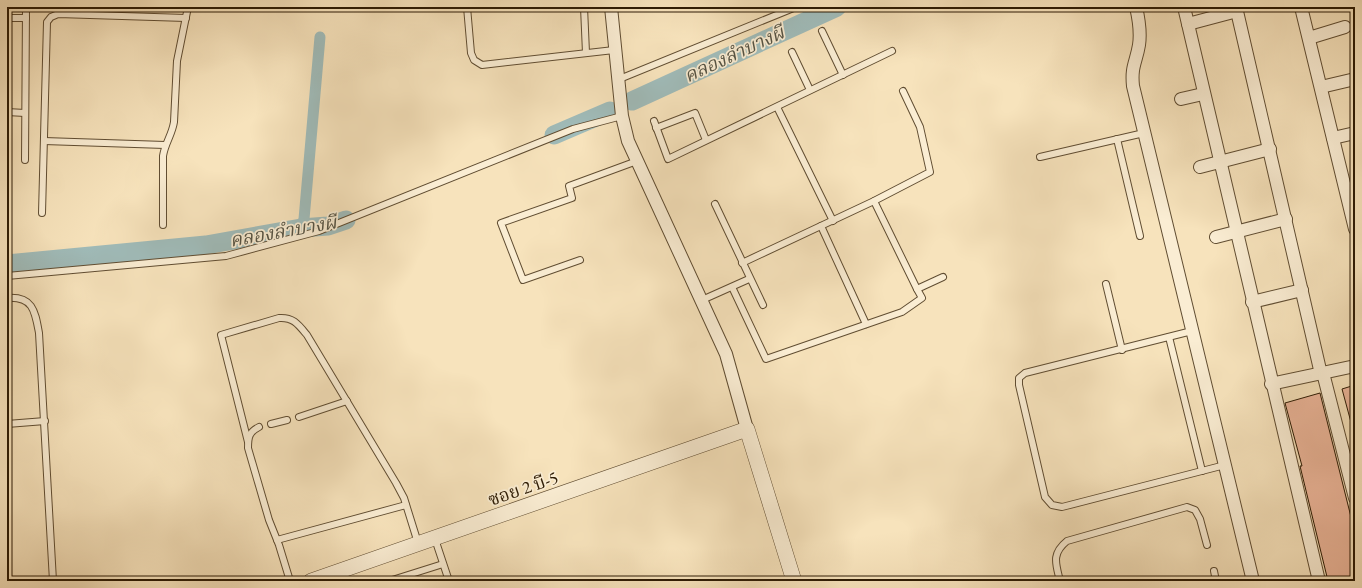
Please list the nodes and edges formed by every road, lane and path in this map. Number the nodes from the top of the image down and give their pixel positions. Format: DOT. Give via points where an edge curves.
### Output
graph roads {
  1 [pos="26,7"];
  2 [pos="188,7"];
  3 [pos="467,7"];
  4 [pos="584,7"];
  5 [pos="610,7"];
  6 [pos="796,7"];
  7 [pos="1136,7"];
  8 [pos="1184,7"];
  9 [pos="1301,7"];
  10 [pos="1237,9"];
  11 [pos="7,18"];
  12 [pos="26,18"];
  13 [pos="186,18"];
  14 [pos="1188,24"];
  15 [pos="1345,27"];
  16 [pos="822,31"];
  17 [pos="1309,38"];
  18 [pos="614,50"];
  19 [pos="892,51"];
  20 [pos="792,52"];
  21 [pos="586,53"];
  22 [pos="843,75"];
  23 [pos="1355,79"];
  24 [pos="617,80"];
  25 [pos="1321,87"];
  26 [pos="810,90"];
  27 [pos="903,91"];
  28 [pos="1203,94"];
  29 [pos="1181,99"];
  30 [pos="777,106"];
  31 [pos="7,112"];
  32 [pos="25,113"];
  33 [pos="622,116"];
  34 [pos="654,121"];
  35 [pos="656,128"];
  36 [pos="1144,133"];
  37 [pos="1355,133"];
  38 [pos="1333,138"];
  39 [pos="1117,139"];
  40 [pos="706,140"];
  41 [pos="44,141"];
  42 [pos="165,145"];
  43 [pos="1270,150"];
  44 [pos="1040,157"];
  45 [pos="25,160"];
  46 [pos="637,161"];
  47 [pos="1220,162"];
  48 [pos="1200,167"];
  49 [pos="1350,187"];
  50 [pos="874,201"];
  51 [pos="715,204"];
  52 [pos="42,213"];
  53 [pos="1286,219"];
  54 [pos="833,221"];
  55 [pos="163,225"];
  56 [pos="821,226"];
  57 [pos="1355,229"];
  58 [pos="1236,232"];
  59 [pos="1140,236"];
  60 [pos="1216,237"];
  61 [pos="580,260"];
  62 [pos="742,263"];
  63 [pos="7,276"];
  64 [pos="943,276"];
  65 [pos="749,279"];
  66 [pos="1106,284"];
  67 [pos="732,287"];
  68 [pos="917,289"];
  69 [pos="1302,290"];
  70 [pos="7,298"];
  71 [pos="702,300"];
  72 [pos="1252,302"];
  73 [pos="763,305"];
  74 [pos="866,324"];
  75 [pos="1192,331"];
  76 [pos="1169,337"];
  77 [pos="1122,350"];
  78 [pos="1355,366"];
  79 [pos="1322,374"];
  80 [pos="1271,384"];
  81 [pos="347,401"];
  82 [pos="299,417"];
  83 [pos="287,420"];
  84 [pos="45,421"];
  85 [pos="7,424"];
  86 [pos="271,424"];
  87 [pos="259,427"];
  88 [pos="747,429"];
  89 [pos="248,442"];
  90 [pos="1225,465"];
  91 [pos="1202,471"];
  92 [pos="1355,498"];
  93 [pos="406,505"];
  94 [pos="436,539"];
  95 [pos="277,540"];
  96 [pos="419,545"];
  97 [pos="1207,545"];
  98 [pos="443,564"];
  99 [pos="1214,570"];
  100 [pos="52,581"];
  101 [pos="290,581"];
  102 [pos="311,581"];
  103 [pos="389,581"];
  104 [pos="449,581"];
  105 [pos="794,581"];
  106 [pos="1060,581"];
  107 [pos="1216,581"];
  108 [pos="1253,581"];
  109 [pos="1319,581"];
  1 -- 12 [label="lane"];
  2 -- 13 [label="lane"];
  3 -- 21 [label="lane" via="471,53 474,60 482,64"];
  4 -- 21 [label="lane"];
  5 -- 18 [label="street"];
  6 -- 24 [label="lane"];
  7 -- 36 [label="street" via="1140,34 1131,71 1132,86"];
  8 -- 14 [label="street"];
  9 -- 17 [label="street"];
  10 -- 14 [label="street"];
  10 -- 43 [label="street"];
  11 -- 12 [label="lane"];
  12 -- 32 [label="lane"];
  13 -- 41 [label="lane" via="58,14 51,17 47,22"];
  13 -- 42 [label="lane" via="177,61 174,122"];
  14 -- 28 [label="street"];
  15 -- 17 [label="street"];
  16 -- 22 [label="lane"];
  17 -- 25 [label="street"];
  18 -- 21 [label="lane"];
  18 -- 24 [label="street"];
  19 -- 22 [label="lane"];
  20 -- 26 [label="lane"];
  22 -- 26 [label="lane"];
  23 -- 25 [label="street"];
  24 -- 33 [label="street"];
  25 -- 38 [label="street"];
  26 -- 30 [label="lane"];
  27 -- 50 [label="lane" via="920,127 930,172"];
  28 -- 29 [label="street"];
  28 -- 47 [label="street"];
  30 -- 40 [label="lane"];
  30 -- 54 [label="lane"];
  31 -- 32 [label="lane"];
  32 -- 45 [label="lane"];
  33 -- 46 [label="street" via="628,141"];
  33 -- 63 [label="lane" via="573,129 319,231 226,256"];
  34 -- 35 [label="lane"];
  35 -- 40 [label="lane" via="695,113"];
  35 -- 40 [label="lane" via="668,159"];
  36 -- 39 [label="lane"];
  36 -- 75 [label="street"];
  37 -- 38 [label="street"];
  38 -- 49 [label="street"];
  39 -- 44 [label="lane"];
  39 -- 59 [label="lane"];
  41 -- 42 [label="lane"];
  41 -- 52 [label="lane"];
  42 -- 55 [label="lane"];
  43 -- 47 [label="street"];
  43 -- 53 [label="street"];
  46 -- 61 [label="lane" via="569,186 572,198 501,223 522,280"];
  46 -- 71 [label="street"];
  47 -- 48 [label="street"];
  47 -- 58 [label="street"];
  49 -- 57 [label="street"];
  50 -- 54 [label="lane"];
  50 -- 68 [label="lane"];
  51 -- 62 [label="lane"];
  53 -- 58 [label="street"];
  53 -- 69 [label="street"];
  54 -- 56 [label="lane"];
  56 -- 62 [label="lane"];
  56 -- 74 [label="lane"];
  58 -- 60 [label="street"];
  58 -- 72 [label="street"];
  62 -- 65 [label="lane"];
  64 -- 68 [label="lane"];
  65 -- 67 [label="lane"];
  65 -- 73 [label="lane"];
  66 -- 77 [label="lane"];
  67 -- 71 [label="lane"];
  67 -- 74 [label="lane" via="766,359"];
  68 -- 74 [label="lane" via="922,298 902,312"];
  69 -- 72 [label="street"];
  69 -- 79 [label="street"];
  70 -- 84 [label="lane" via="24,300 32,306 36,318"];
  71 -- 88 [label="street" via="726,354"];
  72 -- 80 [label="street"];
  75 -- 76 [label="lane"];
  75 -- 90 [label="street"];
  76 -- 77 [label="lane"];
  76 -- 91 [label="lane"];
  77 -- 91 [label="lane" via="1025,373 1019,378 1045,497 1052,505 1062,507"];
  78 -- 79 [label="street"];
  79 -- 80 [label="street"];
  79 -- 92 [label="street"];
  80 -- 109 [label="street"];
  81 -- 82 [label="lane"];
  81 -- 89 [label="lane" via="297,322 288,317 221,335"];
  81 -- 93 [label="lane" via="389,470"];
  83 -- 86 [label="lane"];
  84 -- 85 [label="lane"];
  84 -- 100 [label="lane"];
  87 -- 89 [label="lane" via="251,431"];
  88 -- 94 [label="street, ซอย 2 บี-5"];
  88 -- 105 [label="street"];
  89 -- 95 [label="lane"];
  90 -- 91 [label="lane"];
  90 -- 108 [label="street"];
  93 -- 95 [label="lane"];
  93 -- 96 [label="lane"];
  94 -- 96 [label="street, ซอย 2 บี-5"];
  94 -- 98 [label="lane"];
  95 -- 101 [label="lane"];
  96 -- 102 [label="street, ซอย 2 บี-5"];
  97 -- 106 [label="lane" via="1200,519 1195,510 1186,507 1067,541 1058,548 1055,561"];
  98 -- 103 [label="lane"];
  98 -- 104 [label="lane"];
  99 -- 107 [label="lane"];
}
